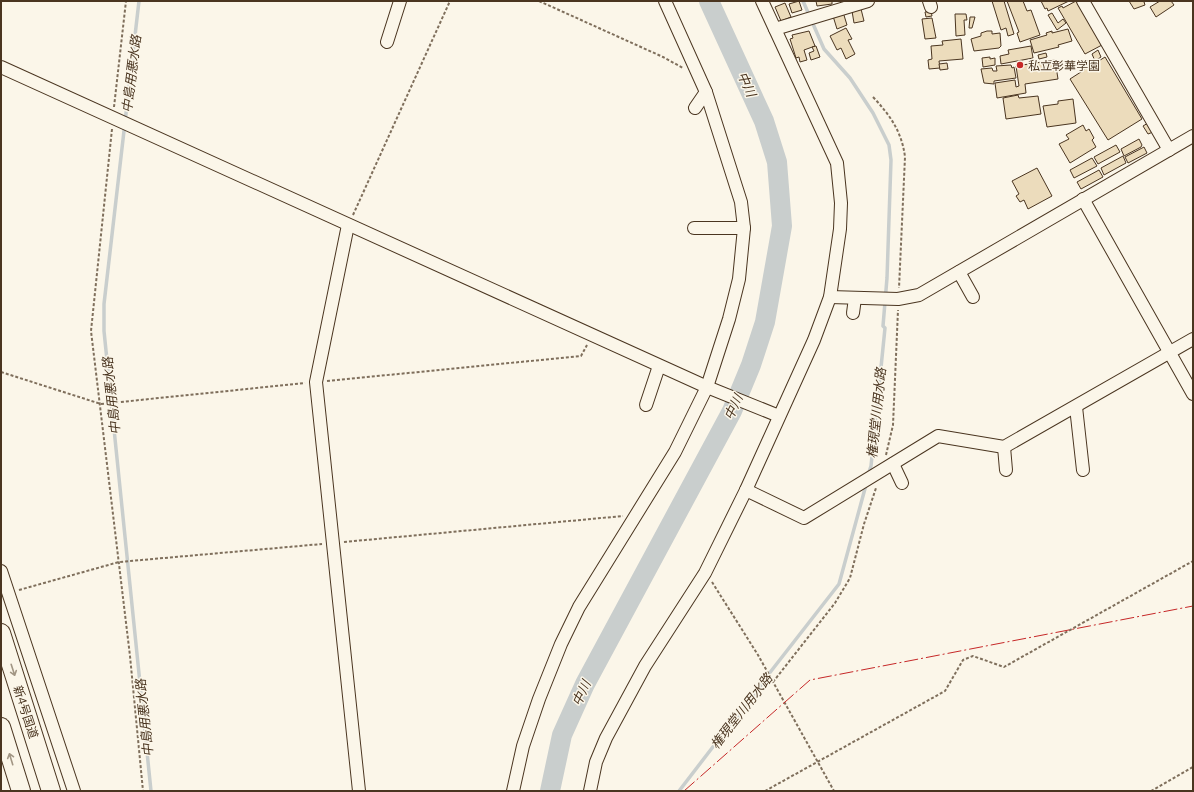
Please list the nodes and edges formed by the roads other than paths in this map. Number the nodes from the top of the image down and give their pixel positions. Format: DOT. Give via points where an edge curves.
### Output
graph roads {
  1 [pos="400,1"];
  2 [pos="665,1"];
  3 [pos="762,1"];
  4 [pos="868,1"];
  5 [pos="1083,1"];
  6 [pos="775,29"];
  7 [pos="387,42"];
  8 [pos="1,67"];
  9 [pos="706,92"];
  10 [pos="695,108"];
  11 [pos="1193,136"];
  12 [pos="1169,150"];
  13 [pos="1083,200"];
  14 [pos="348,224"];
  15 [pos="694,228"];
  16 [pos="744,228"];
  17 [pos="959,272"];
  18 [pos="830,297"];
  19 [pos="973,297"];
  20 [pos="855,298"];
  21 [pos="853,313"];
  22 [pos="1193,338"];
  23 [pos="1170,352"];
  24 [pos="659,366"];
  25 [pos="711,389"];
  26 [pos="1193,394"];
  27 [pos="646,405"];
  28 [pos="1076,407"];
  29 [pos="775,415"];
  30 [pos="1004,447"];
  31 [pos="893,464"];
  32 [pos="1006,470"];
  33 [pos="1083,470"];
  34 [pos="902,483"];
  35 [pos="746,490"];
  36 [pos="1,571"];
  37 [pos="1,633"];
  38 [pos="1,727"];
  39 [pos="21,791"];
  40 [pos="51,791"];
  41 [pos="74,791"];
  42 [pos="359,791"];
  43 [pos="513,791"];
  44 [pos="590,791"];
  1 -- 7 [label="street"];
  2 -- 9 [label="street"];
  3 -- 6 [label="street"];
  4 -- 6 [label="street"];
  5 -- 12 [label="street"];
  6 -- 18 [label="street" via="837,163 841,203 840,229"];
  8 -- 14 [label="street"];
  9 -- 10 [label="street"];
  9 -- 16 [label="street" via="741,202"];
  11 -- 12 [label="street"];
  12 -- 13 [label="street"];
  13 -- 17 [label="street"];
  13 -- 23 [label="street"];
  14 -- 24 [label="street"];
  14 -- 42 [label="street" via="316,382"];
  15 -- 16 [label="street"];
  16 -- 25 [label="street" via="737,291"];
  17 -- 19 [label="street"];
  17 -- 20 [label="street" via="919,295 898,299"];
  18 -- 20 [label="street"];
  18 -- 29 [label="street" via="814,340"];
  20 -- 21 [label="street"];
  22 -- 23 [label="street"];
  23 -- 26 [label="street"];
  23 -- 28 [label="street"];
  24 -- 25 [label="street"];
  24 -- 27 [label="street"];
  25 -- 29 [label="street"];
  25 -- 43 [label="street" via="579,607 539,699 523,746"];
  28 -- 30 [label="street"];
  28 -- 33 [label="street"];
  29 -- 35 [label="street"];
  30 -- 31 [label="street" via="938,436"];
  30 -- 32 [label="street"];
  31 -- 34 [label="street"];
  31 -- 35 [label="street" via="804,518"];
  35 -- 44 [label="street" via="705,573 645,666 606,738 596,762"];
  36 -- 41 [label="street"];
  37 -- 40 [label="highway, 新4号国道, one-way"];
  39 -- 38 [label="highway, one-way"];
}
